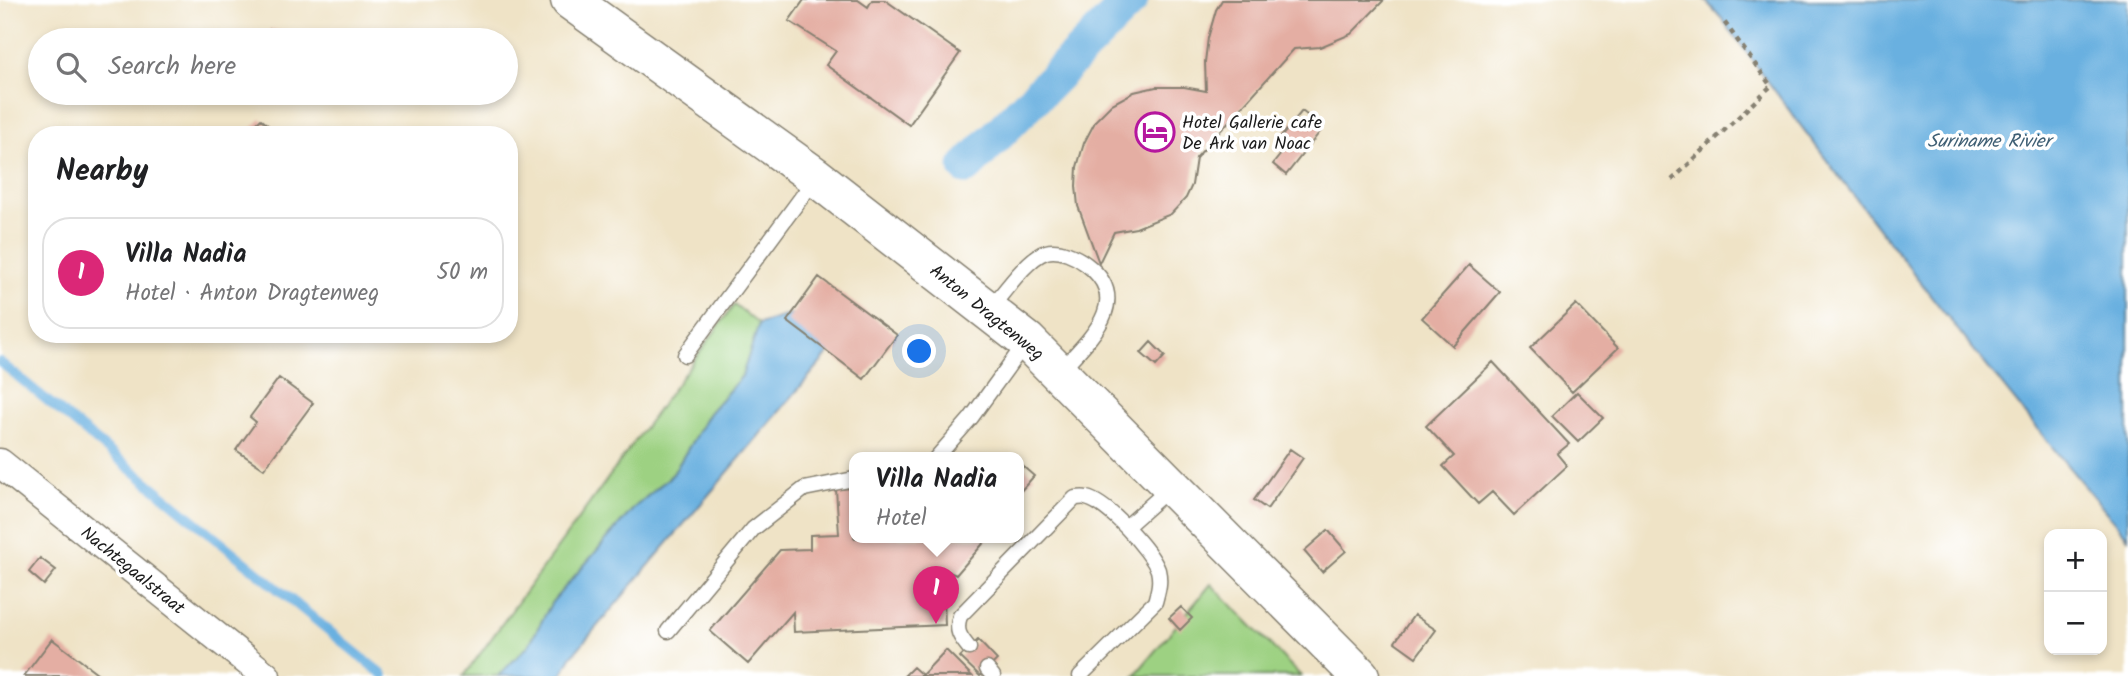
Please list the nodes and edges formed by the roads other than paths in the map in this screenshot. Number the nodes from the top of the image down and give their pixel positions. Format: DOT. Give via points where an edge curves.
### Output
graph roads {
  1 [pos="570,0"];
  2 [pos="816,177"];
  3 [pos="988,311"];
  4 [pos="1027,341"];
  5 [pos="685,355"];
  6 [pos="1058,372"];
  7 [pos="941,452"];
  8 [pos="0,463"];
  9 [pos="849,480"];
  10 [pos="1172,486"];
  11 [pos="1126,527"];
  12 [pos="668,631"];
  13 [pos="969,648"];
  14 [pos="266,676"];
  15 [pos="1080,676"];
  16 [pos="1360,676"];
  1 -- 2 [label="main road, Anton Dragtenweg"];
  2 -- 3 [label="main road, Anton Dragtenweg"];
  2 -- 5 [label="lane"];
  3 -- 4 [label="main road, Anton Dragtenweg"];
  3 -- 6 [label="lane" via="1032,260 1046,251 1079,259 1096,272 1104,282 1108,309 1091,337"];
  4 -- 6 [label="main road, Anton Dragtenweg"];
  4 -- 7 [label="lane"];
  6 -- 10 [label="main road, Anton Dragtenweg"];
  8 -- 14 [label="street, Nachtegaalstraat"];
  9 -- 12 [label="lane" via="804,489 753,528"];
  10 -- 11 [label="lane"];
  10 -- 16 [label="main road, Anton Dragtenweg"];
  11 -- 13 [label="lane" via="1097,503 1075,498 960,616 959,636"];
  11 -- 15 [label="lane" via="1141,542 1157,570 1160,586 1155,602"];
}
